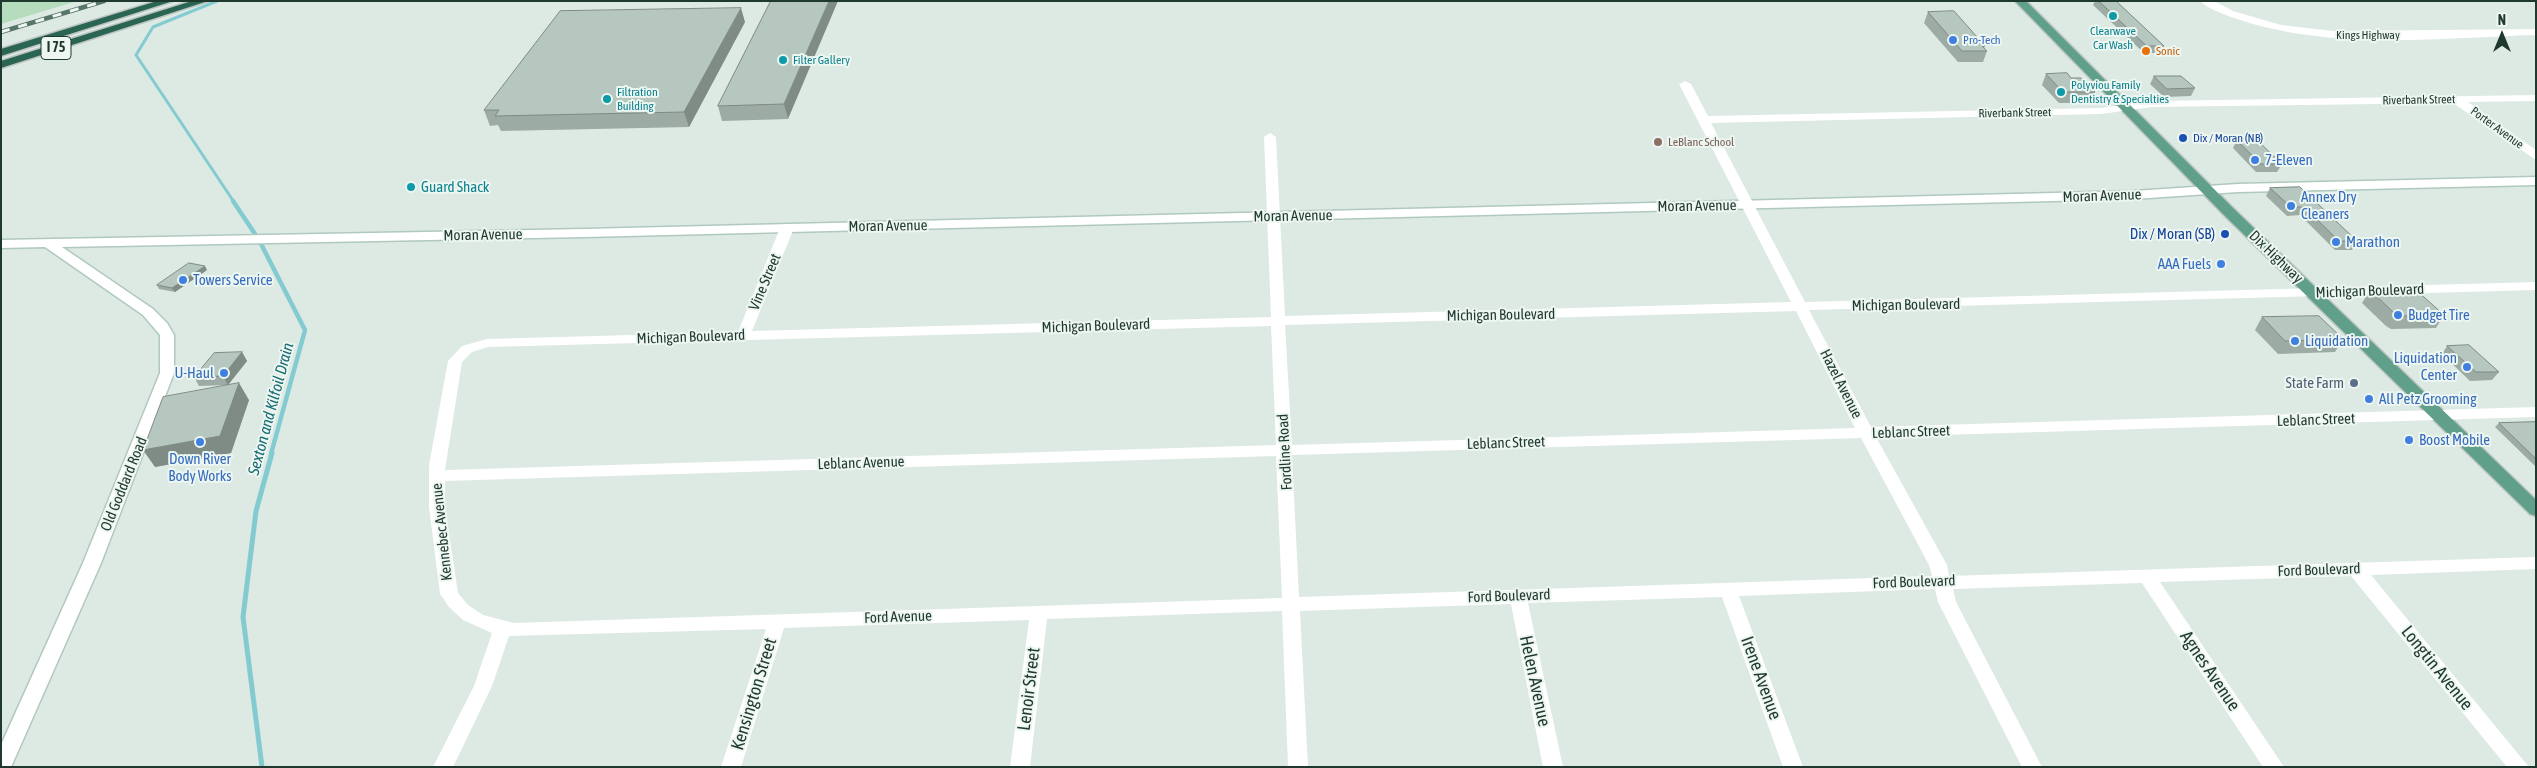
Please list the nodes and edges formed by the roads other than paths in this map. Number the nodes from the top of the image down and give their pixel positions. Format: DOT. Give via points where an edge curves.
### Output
graph roads {
  1 [pos="168,1"];
  2 [pos="203,1"];
  3 [pos="2020,1"];
  4 [pos="2206,1"];
  5 [pos="2536,32"];
  6 [pos="1,53"];
  7 [pos="1,65"];
  8 [pos="1685,84"];
  9 [pos="2536,98"];
  10 [pos="2457,100"];
  11 [pos="2126,108"];
  12 [pos="1703,120"];
  13 [pos="1270,137"];
  14 [pos="2536,156"];
  15 [pos="2536,181"];
  16 [pos="2206,189"];
  17 [pos="1748,205"];
  18 [pos="1273,216"];
  19 [pos="788,228"];
  20 [pos="1,244"];
  21 [pos="49,244"];
  22 [pos="2536,286"];
  23 [pos="2314,294"];
  24 [pos="1801,308"];
  25 [pos="1279,321"];
  26 [pos="743,336"];
  27 [pos="467,348"];
  28 [pos="2536,412"];
  29 [pos="2440,416"];
  30 [pos="1866,433"];
  31 [pos="1286,450"];
  32 [pos="437,476"];
  33 [pos="2536,510"];
  34 [pos="2536,563"];
  35 [pos="2356,568"];
  36 [pos="2146,575"];
  37 [pos="1942,581"];
  38 [pos="1728,589"];
  39 [pos="1518,596"];
  40 [pos="1293,602"];
  41 [pos="1039,612"];
  42 [pos="777,621"];
  43 [pos="503,628"];
  44 [pos="2,767"];
  45 [pos="443,767"];
  46 [pos="731,767"];
  47 [pos="1020,767"];
  48 [pos="1298,767"];
  49 [pos="1553,767"];
  50 [pos="1793,767"];
  51 [pos="2032,767"];
  52 [pos="2274,767"];
  53 [pos="2519,767"];
  1 -- 6 [label="highway, I 75"];
  2 -- 7 [label="highway, I 75"];
  3 -- 11 [label="main road, Dix Highway"];
  4 -- 5 [label="street, Kings Highway" via="2261,24 2325,35"];
  8 -- 12 [label="street, Hazel Avenue"];
  9 -- 10 [label="street, Riverbank Street"];
  10 -- 11 [label="street, Riverbank Street" via="2152,104"];
  10 -- 14 [label="street, Porter Avenue"];
  11 -- 12 [label="street, Riverbank Street"];
  11 -- 16 [label="main road, Dix Highway"];
  12 -- 17 [label="street, Hazel Avenue"];
  13 -- 18 [label="street, Fordline Road"];
  15 -- 16 [label="street, Moran Avenue"];
  16 -- 17 [label="street, Moran Avenue" via="2127,196"];
  16 -- 23 [label="main road, Dix Highway"];
  17 -- 18 [label="street, Moran Avenue"];
  17 -- 24 [label="street, Hazel Avenue"];
  18 -- 19 [label="street, Moran Avenue"];
  18 -- 25 [label="street, Fordline Road"];
  19 -- 21 [label="street, Moran Avenue"];
  19 -- 26 [label="street, Vine Street"];
  20 -- 21 [label="street, Moran Avenue"];
  21 -- 44 [label="street, Old Goddard Road" via="148,312 162,326 167,336 167,373 92,563"];
  22 -- 23 [label="street, Michigan Boulevard"];
  23 -- 24 [label="street, Michigan Boulevard"];
  23 -- 29 [label="main road, Dix Highway"];
  24 -- 25 [label="street, Michigan Boulevard"];
  24 -- 30 [label="street, Hazel Avenue"];
  25 -- 26 [label="street, Michigan Boulevard"];
  25 -- 31 [label="street, Fordline Road"];
  26 -- 27 [label="street, Michigan Boulevard" via="487,343"];
  27 -- 32 [label="street, Kennebec Avenue" via="454,361"];
  28 -- 29 [label="street, Leblanc Street"];
  29 -- 30 [label="street, Leblanc Street"];
  29 -- 33 [label="main road, Dix Highway"];
  30 -- 31 [label="street, Leblanc Street"];
  30 -- 37 [label="street, Hazel Avenue" via="1938,565"];
  31 -- 32 [label="street, Leblanc Avenue"];
  31 -- 40 [label="street, Fordline Road"];
  32 -- 43 [label="street, Kennebec Avenue" via="437,507 449,594 467,615"];
  34 -- 35 [label="street, Ford Boulevard"];
  35 -- 36 [label="street, Ford Boulevard"];
  35 -- 53 [label="street, Longtin Avenue"];
  36 -- 37 [label="street, Ford Boulevard"];
  36 -- 52 [label="street, Agnes Avenue"];
  37 -- 38 [label="street, Ford Boulevard"];
  37 -- 51 [label="street, Hazel Avenue" via="1947,602"];
  38 -- 39 [label="street, Ford Boulevard"];
  38 -- 50 [label="street, Irene Avenue"];
  39 -- 40 [label="street, Ford Boulevard"];
  39 -- 49 [label="street, Helen Avenue"];
  40 -- 41 [label="street, Ford Avenue"];
  40 -- 48 [label="street, Fordline Road"];
  41 -- 42 [label="street, Ford Avenue"];
  41 -- 47 [label="street, Lenoir Street"];
  42 -- 43 [label="street, Ford Avenue" via="530,630"];
  42 -- 46 [label="street, Kensington Street"];
  43 -- 45 [label="street" via="483,686"];
}
